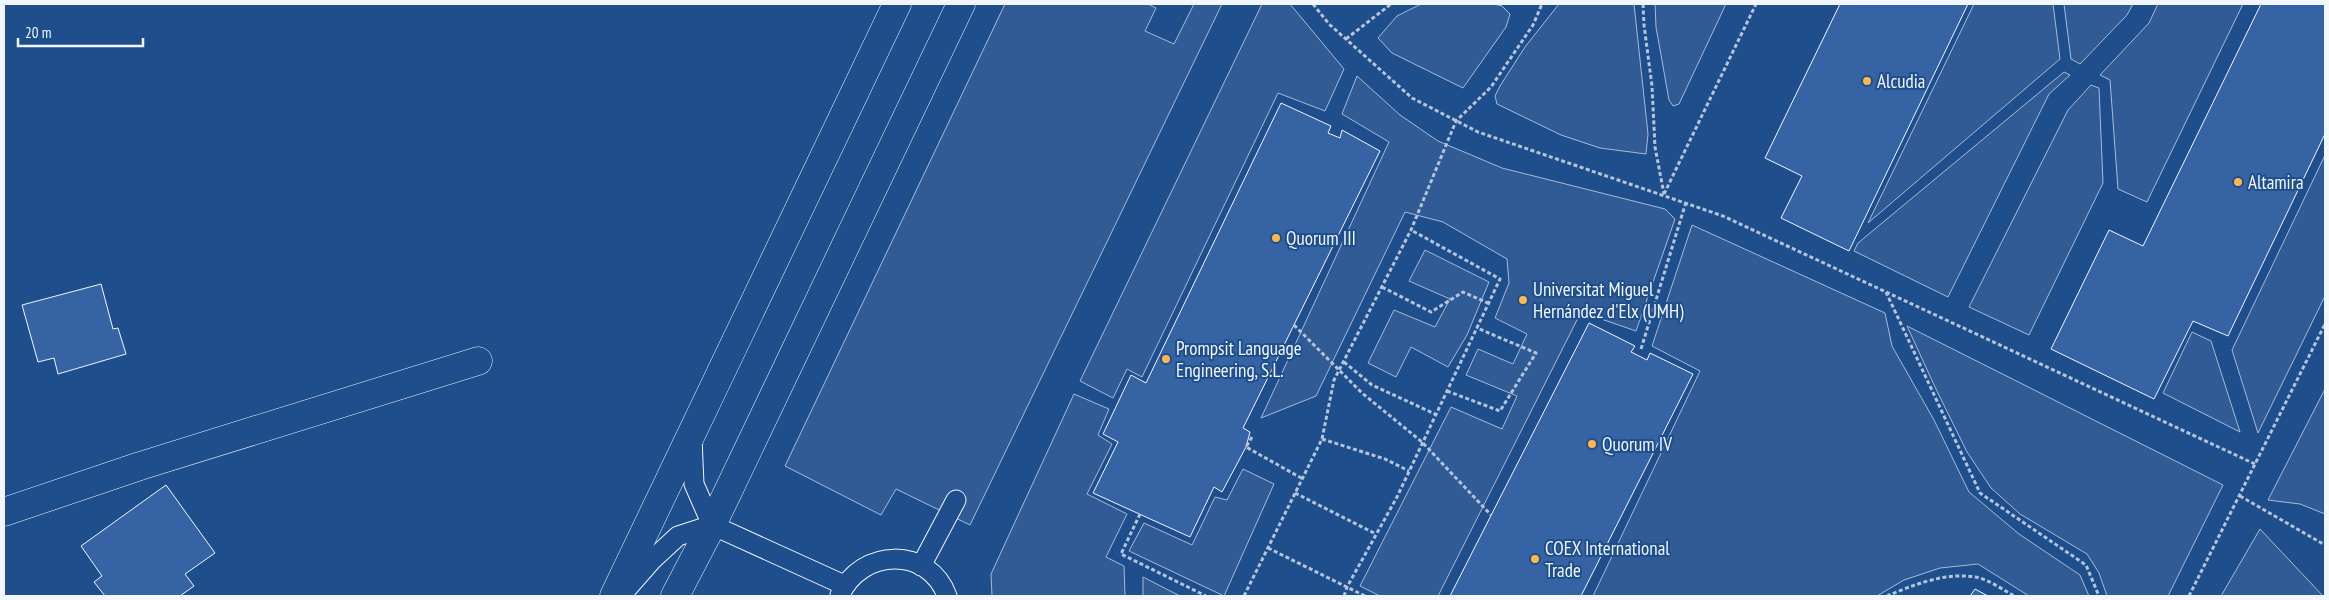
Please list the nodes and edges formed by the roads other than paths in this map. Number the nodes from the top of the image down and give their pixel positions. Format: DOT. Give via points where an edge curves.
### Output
graph roads {
  1 [pos="897,4"];
  2 [pos="961,4"];
  3 [pos="478,361"];
  4 [pos="692,434"];
  5 [pos="956,500"];
  6 [pos="4,512"];
  7 [pos="712,525"];
  8 [pos="921,566"];
  9 [pos="842,591"];
  10 [pos="614,596"];
  11 [pos="620,596"];
  12 [pos="676,596"];
  13 [pos="947,596"];
  1 -- 4 [label="street"];
  2 -- 7 [label="street"];
  3 -- 6 [label="street" via="140,466"];
  4 -- 7 [label="lane" via="694,484"];
  4 -- 10 [label="street"];
  5 -- 8 [label="lane"];
  7 -- 9 [label="lane"];
  7 -- 11 [label="lane" via="678,536"];
  7 -- 12 [label="street"];
  8 -- 9 [label="lane" via="905,560 870,563 856,572"];
  8 -- 13 [label="lane" via="934,575"];
}
